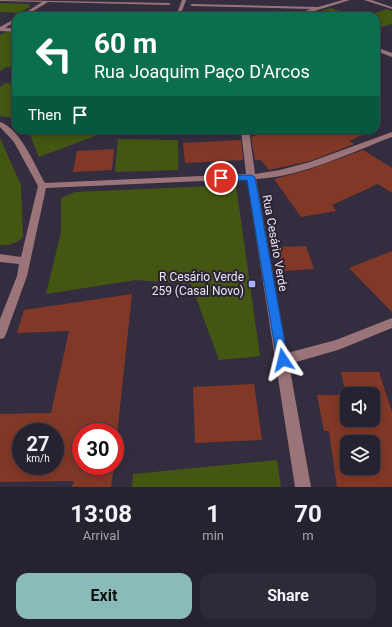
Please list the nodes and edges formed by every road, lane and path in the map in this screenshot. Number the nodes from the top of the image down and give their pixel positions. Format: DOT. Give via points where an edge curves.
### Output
graph roads {
  1 [pos="0,0"];
  2 [pos="348,0"];
  3 [pos="366,0"];
  4 [pos="48,1"];
  5 [pos="169,4"];
  6 [pos="192,5"];
  7 [pos="316,8"];
  8 [pos="392,8"];
  9 [pos="29,12"];
  10 [pos="304,12"];
  11 [pos="12,22"];
  12 [pos="0,29"];
  13 [pos="12,30"];
  14 [pos="380,50"];
  15 [pos="392,55"];
  16 [pos="13,134"];
  17 [pos="246,134"];
  18 [pos="392,134"];
  19 [pos="251,177"];
  20 [pos="42,186"];
  21 [pos="0,258"];
  22 [pos="26,261"];
  23 [pos="392,323"];
  24 [pos="0,334"];
  25 [pos="283,360"];
  26 [pos="303,487"];
  1 -- 4 [label="street"];
  2 -- 7 [label="street"];
  3 -- 8 [label="street"];
  4 -- 5 [label="street"];
  4 -- 9 [label="street"];
  6 -- 7 [label="street"];
  7 -- 10 [label="street"];
  11 -- 12 [label="street"];
  12 -- 13 [label="street"];
  14 -- 15 [label="street"];
  16 -- 20 [label="street"];
  17 -- 19 [label="street, Rua Cesário Verde"];
  18 -- 19 [label="street" via="292,170"];
  19 -- 20 [label="street"];
  19 -- 25 [label="street, Rua Cesário Verde"];
  20 -- 22 [label="street"];
  21 -- 22 [label="street"];
  22 -- 24 [label="street"];
  23 -- 25 [label="street" via="338,344"];
  25 -- 26 [label="street, Rua Cesário Verde"];
}
